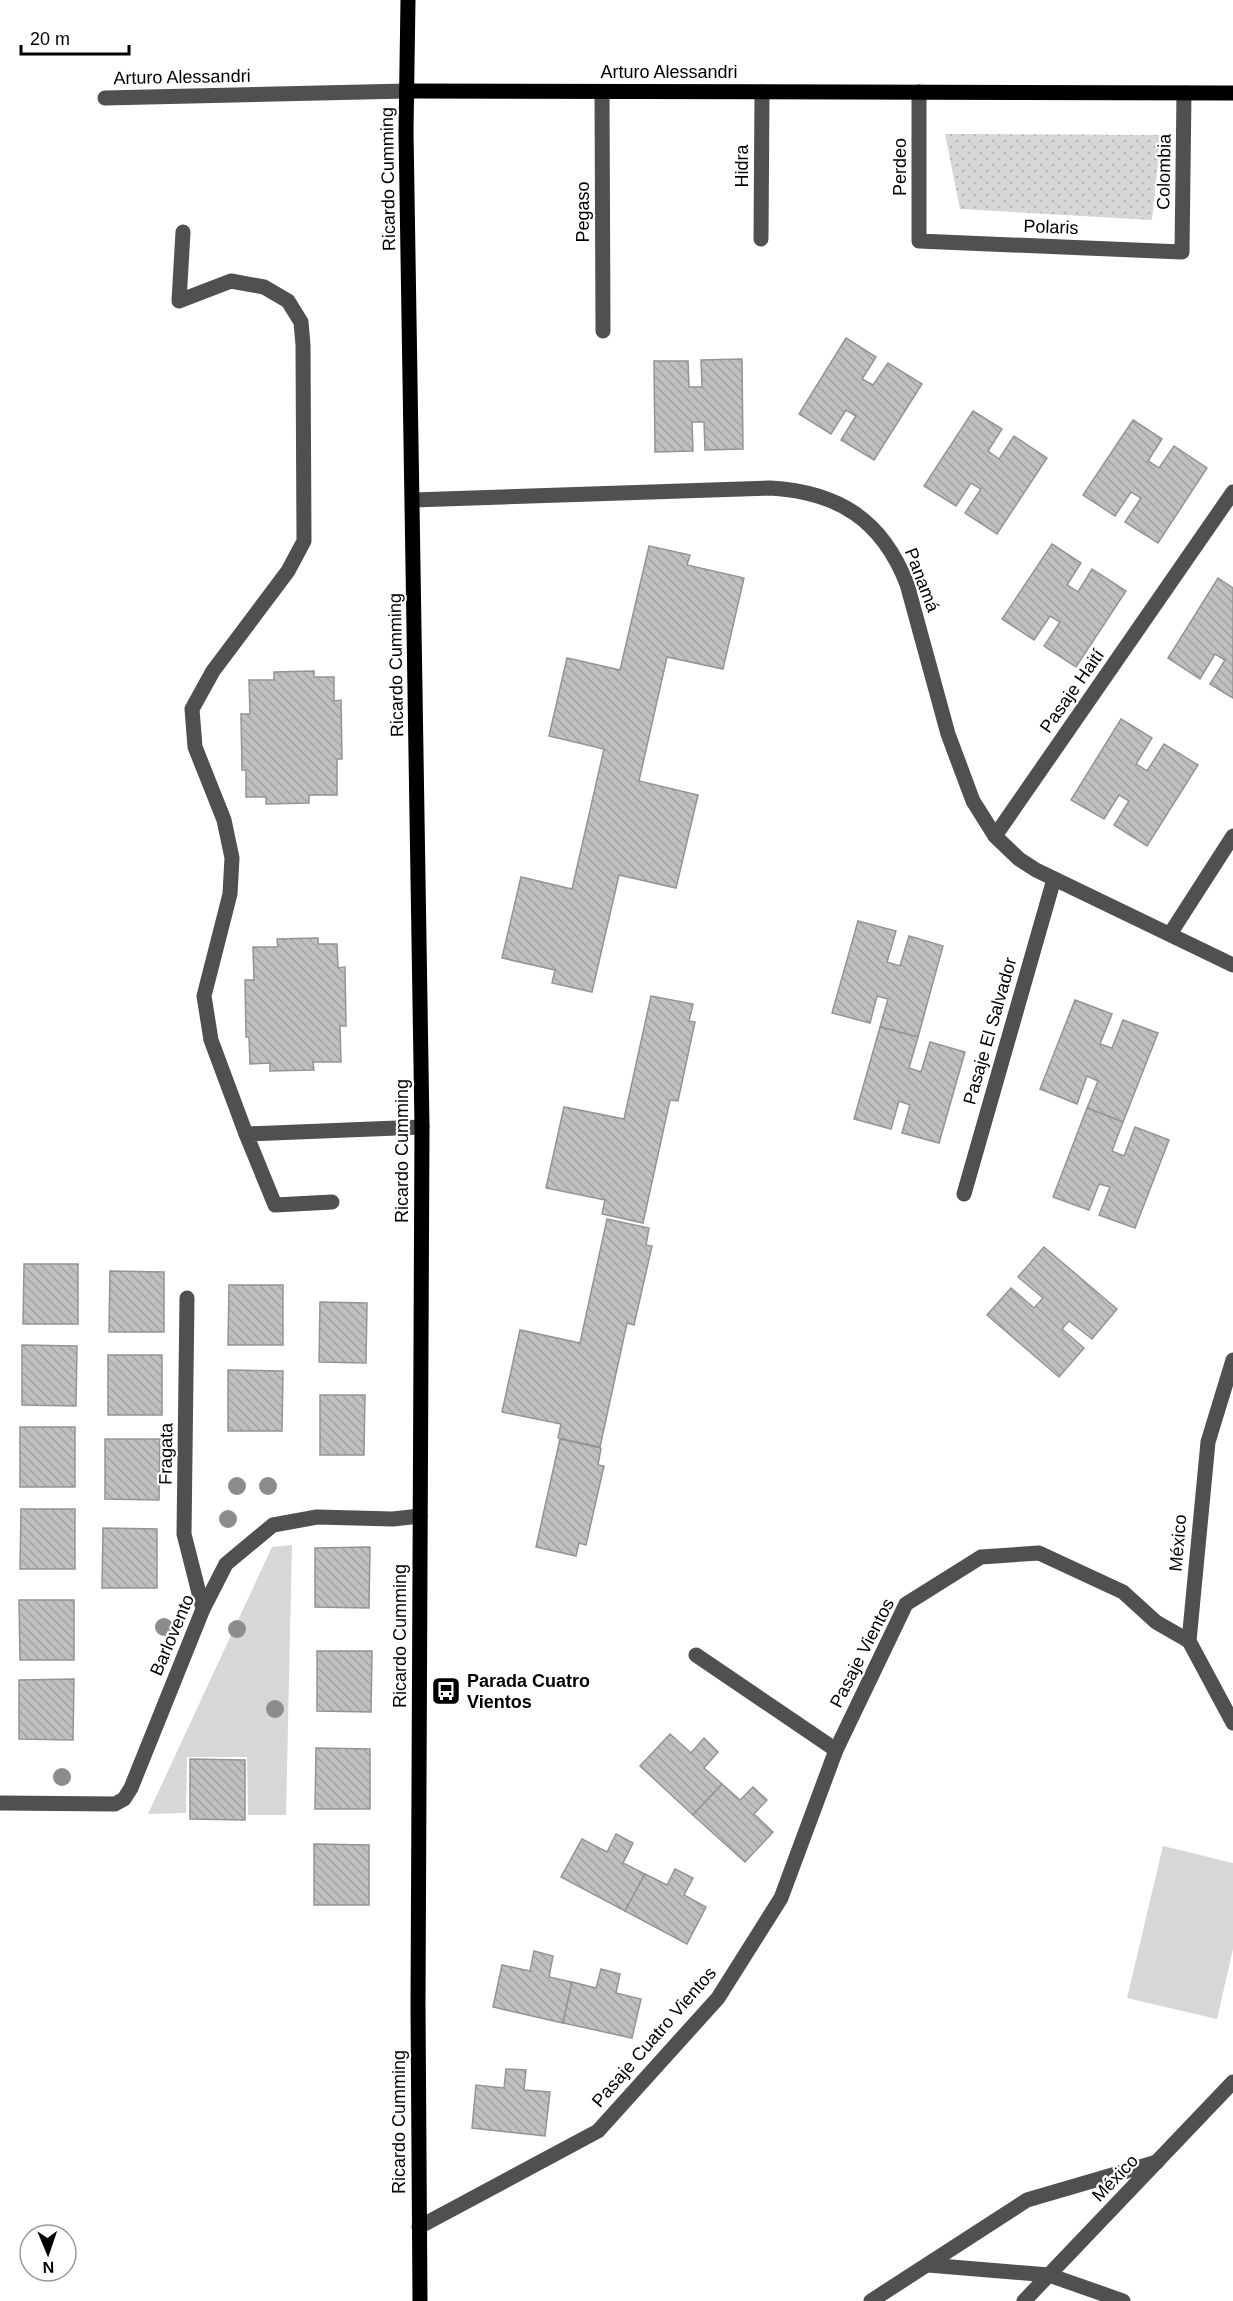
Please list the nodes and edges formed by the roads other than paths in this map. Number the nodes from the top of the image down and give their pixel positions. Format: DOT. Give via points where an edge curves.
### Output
graph roads {
  1 [pos="408,0"];
  2 [pos="406,92"];
  3 [pos="602,92"];
  4 [pos="762,92"];
  5 [pos="920,92"];
  6 [pos="1184,93"];
  7 [pos="1233,93"];
  8 [pos="105,98"];
  9 [pos="183,232"];
  10 [pos="761,239"];
  11 [pos="919,241"];
  12 [pos="1182,252"];
  13 [pos="603,331"];
  14 [pos="1233,492"];
  15 [pos="413,500"];
  16 [pos="995,836"];
  17 [pos="1233,836"];
  18 [pos="1054,879"];
  19 [pos="1170,934"];
  20 [pos="1233,965"];
  21 [pos="422,1127"];
  22 [pos="246,1134"];
  23 [pos="964,1194"];
  24 [pos="332,1202"];
  25 [pos="188,1298"];
  26 [pos="1233,1360"];
  27 [pos="420,1516"];
  28 [pos="203,1609"];
  29 [pos="1189,1641"];
  30 [pos="696,1655"];
  31 [pos="1233,1723"];
  32 [pos="836,1750"];
  33 [pos="0,1803"];
  34 [pos="1233,2082"];
  35 [pos="1157,2162"];
  36 [pos="419,2227"];
  37 [pos="928,2265"];
  38 [pos="1049,2275"];
  39 [pos="420,2301"];
  40 [pos="871,2301"];
  41 [pos="1024,2301"];
  42 [pos="1123,2301"];
  1 -- 2 [label="main road, Ricardo Cumming"];
  2 -- 3 [label="main road, Arturo Alessandri"];
  2 -- 8 [label="street, Arturo Alessandri"];
  2 -- 15 [label="main road, Ricardo Cumming"];
  3 -- 4 [label="main road, Arturo Alessandri"];
  3 -- 13 [label="street, Pegaso"];
  4 -- 5 [label="main road, Arturo Alessandri"];
  4 -- 10 [label="street, Hidra"];
  5 -- 6 [label="main road, Arturo Alessandri"];
  5 -- 11 [label="street, Perdeo"];
  6 -- 7 [label="main road, Arturo Alessandri"];
  6 -- 12 [label="street, Colombia"];
  9 -- 22 [label="street" via="179,301 231,281 264,287 288,301 301,322 303,345 304,541 288,571 213,671 192,709 195,747 224,819 232,858 230,894 204,996 211,1040"];
  11 -- 12 [label="street, Polaris"];
  14 -- 16 [label="street, Pasaje Haití"];
  15 -- 16 [label="street, Panamá" via="770,488 813,494 854,512 872,526 899,563 948,734 973,801"];
  15 -- 21 [label="main road, Ricardo Cumming"];
  16 -- 18 [label="street, Panamá" via="1019,859"];
  17 -- 19 [label="street"];
  18 -- 19 [label="street, Panamá"];
  18 -- 23 [label="street, Pasaje El Salvador"];
  19 -- 20 [label="street, Panamá"];
  21 -- 22 [label="street"];
  21 -- 27 [label="main road, Ricardo Cumming"];
  22 -- 24 [label="street" via="274,1205"];
  25 -- 28 [label="street, Fragata" via="184,1534"];
  26 -- 29 [label="street, México" via="1208,1442"];
  27 -- 28 [label="street, Barlovento" via="317,1517 273,1524 226,1564"];
  27 -- 36 [label="main road, Ricardo Cumming"];
  28 -- 33 [label="street, Barlovento" via="124,1799 115,1804"];
  29 -- 31 [label="street"];
  29 -- 32 [label="street, Pasaje Vientos" via="1156,1622 1123,1592 1039,1553 981,1557 906,1604"];
  30 -- 32 [label="street"];
  32 -- 36 [label="street, Pasaje Cuatro Vientos" via="781,1898 718,1998 598,2131"];
  34 -- 35 [label="street, México"];
  35 -- 37 [label="street" via="1027,2200"];
  35 -- 38 [label="street, México"];
  36 -- 39 [label="main road, Ricardo Cumming"];
  37 -- 38 [label="street"];
  37 -- 40 [label="street"];
  38 -- 41 [label="street, México"];
  38 -- 42 [label="street"];
}
